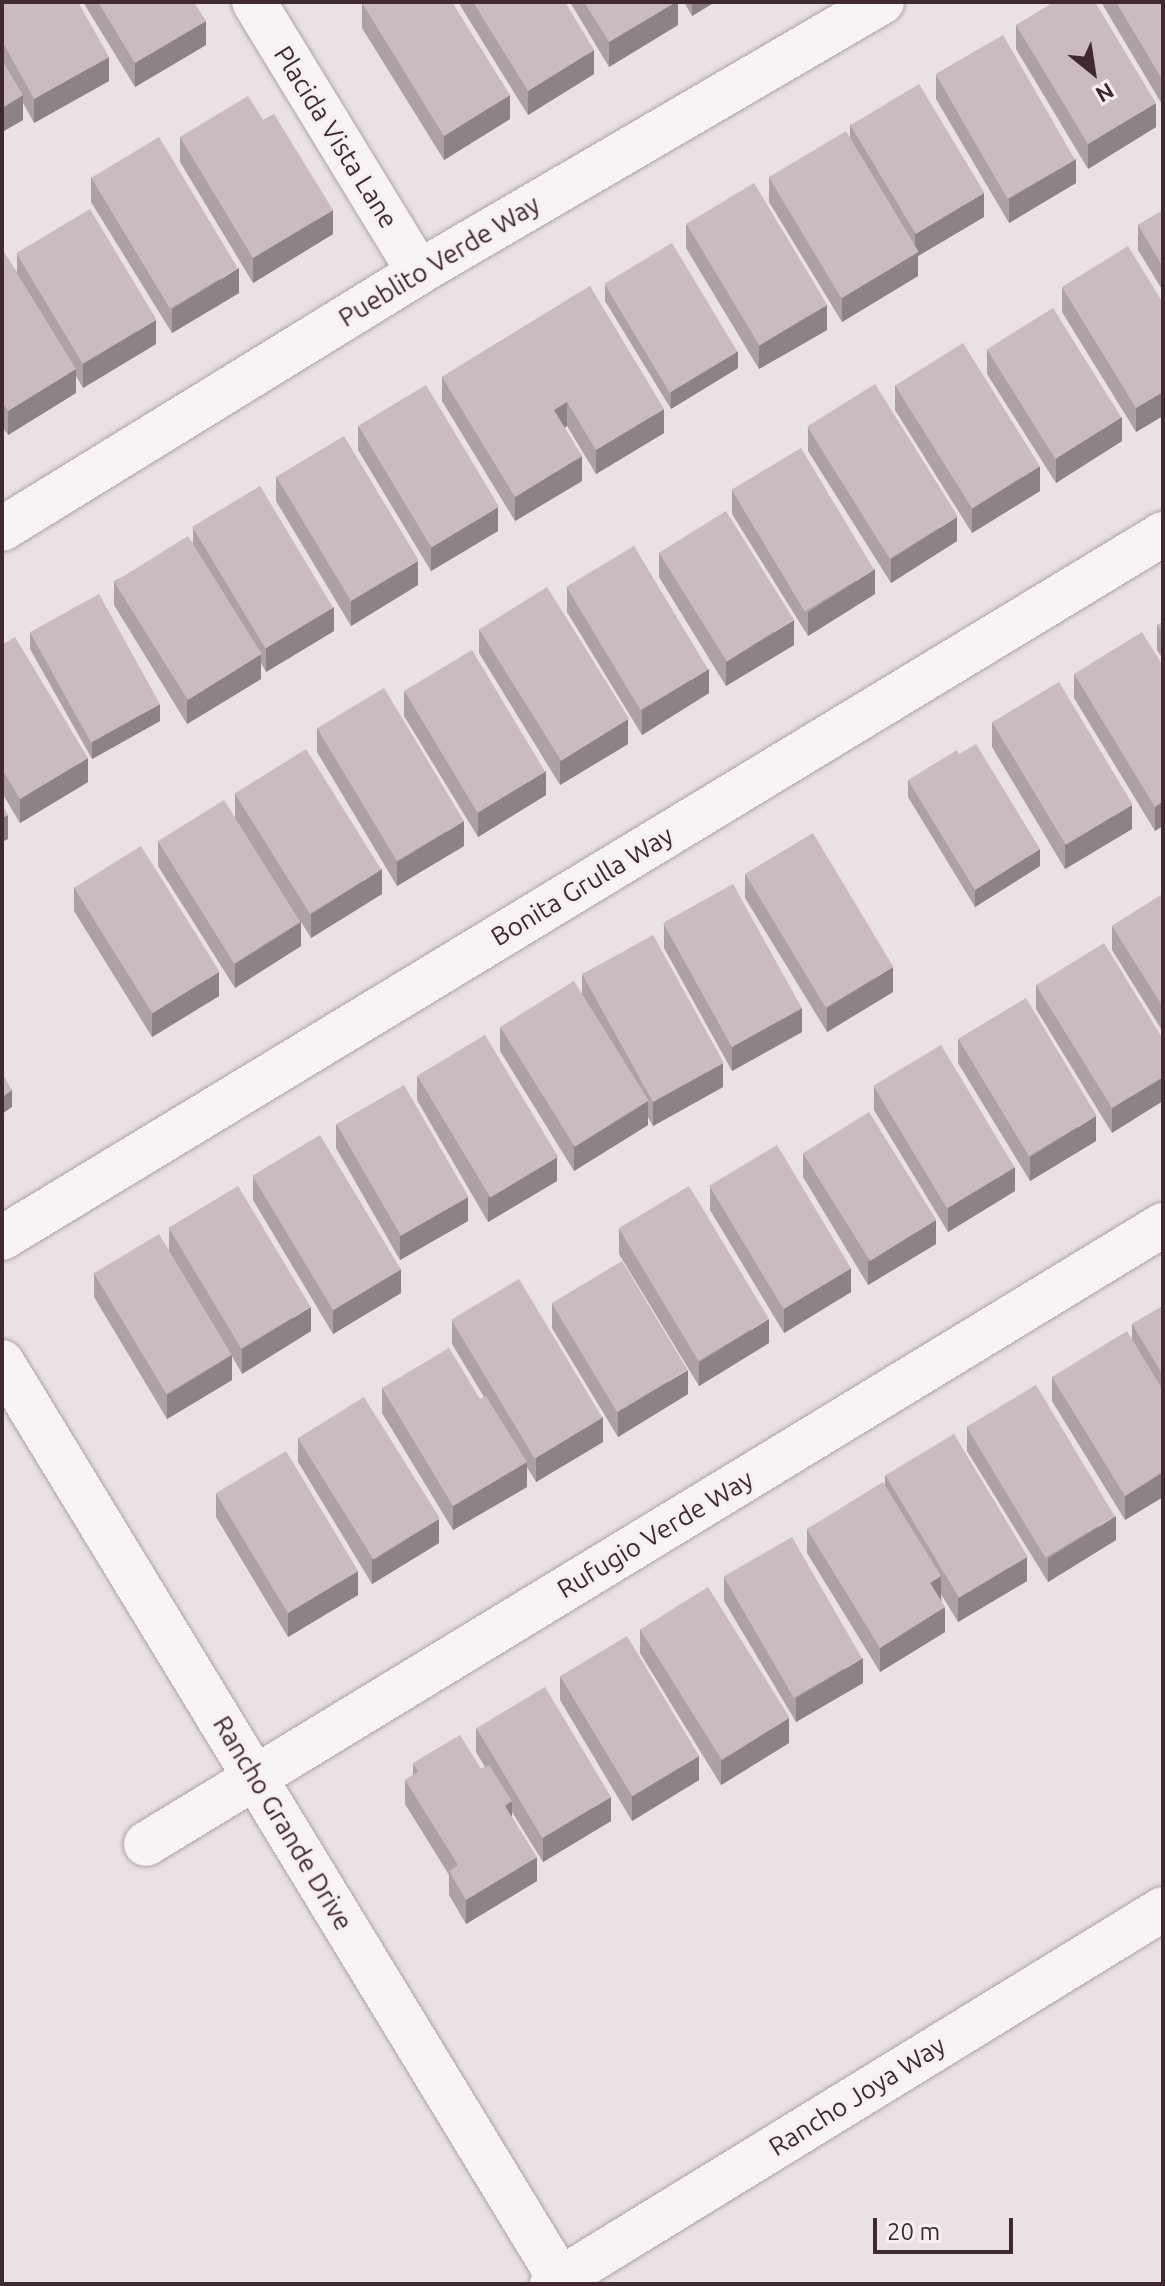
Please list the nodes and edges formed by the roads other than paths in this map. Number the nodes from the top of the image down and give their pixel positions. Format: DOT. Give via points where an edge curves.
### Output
graph roads {
  1 [pos="254,2"];
  2 [pos="882,2"];
  3 [pos="419,272"];
  4 [pos="2,529"];
  5 [pos="1163,534"];
  6 [pos="1163,1225"];
  7 [pos="2,1238"];
  8 [pos="2,1362"];
  9 [pos="255,1777"];
  10 [pos="146,1844"];
  11 [pos="1163,1909"];
  12 [pos="558,2282"];
  1 -- 3 [label="street, Placida Vista Lane"];
  2 -- 3 [label="street, Pueblito Verde Way"];
  3 -- 4 [label="street, Pueblito Verde Way"];
  5 -- 7 [label="street, Bonita Grulla Way"];
  6 -- 9 [label="street, Rufugio Verde Way"];
  8 -- 9 [label="street, Rancho Grande Drive"];
  9 -- 10 [label="street, Rufugio Verde Way"];
  9 -- 12 [label="street, Rancho Grande Drive"];
  11 -- 12 [label="street, Rancho Joya Way"];
}
